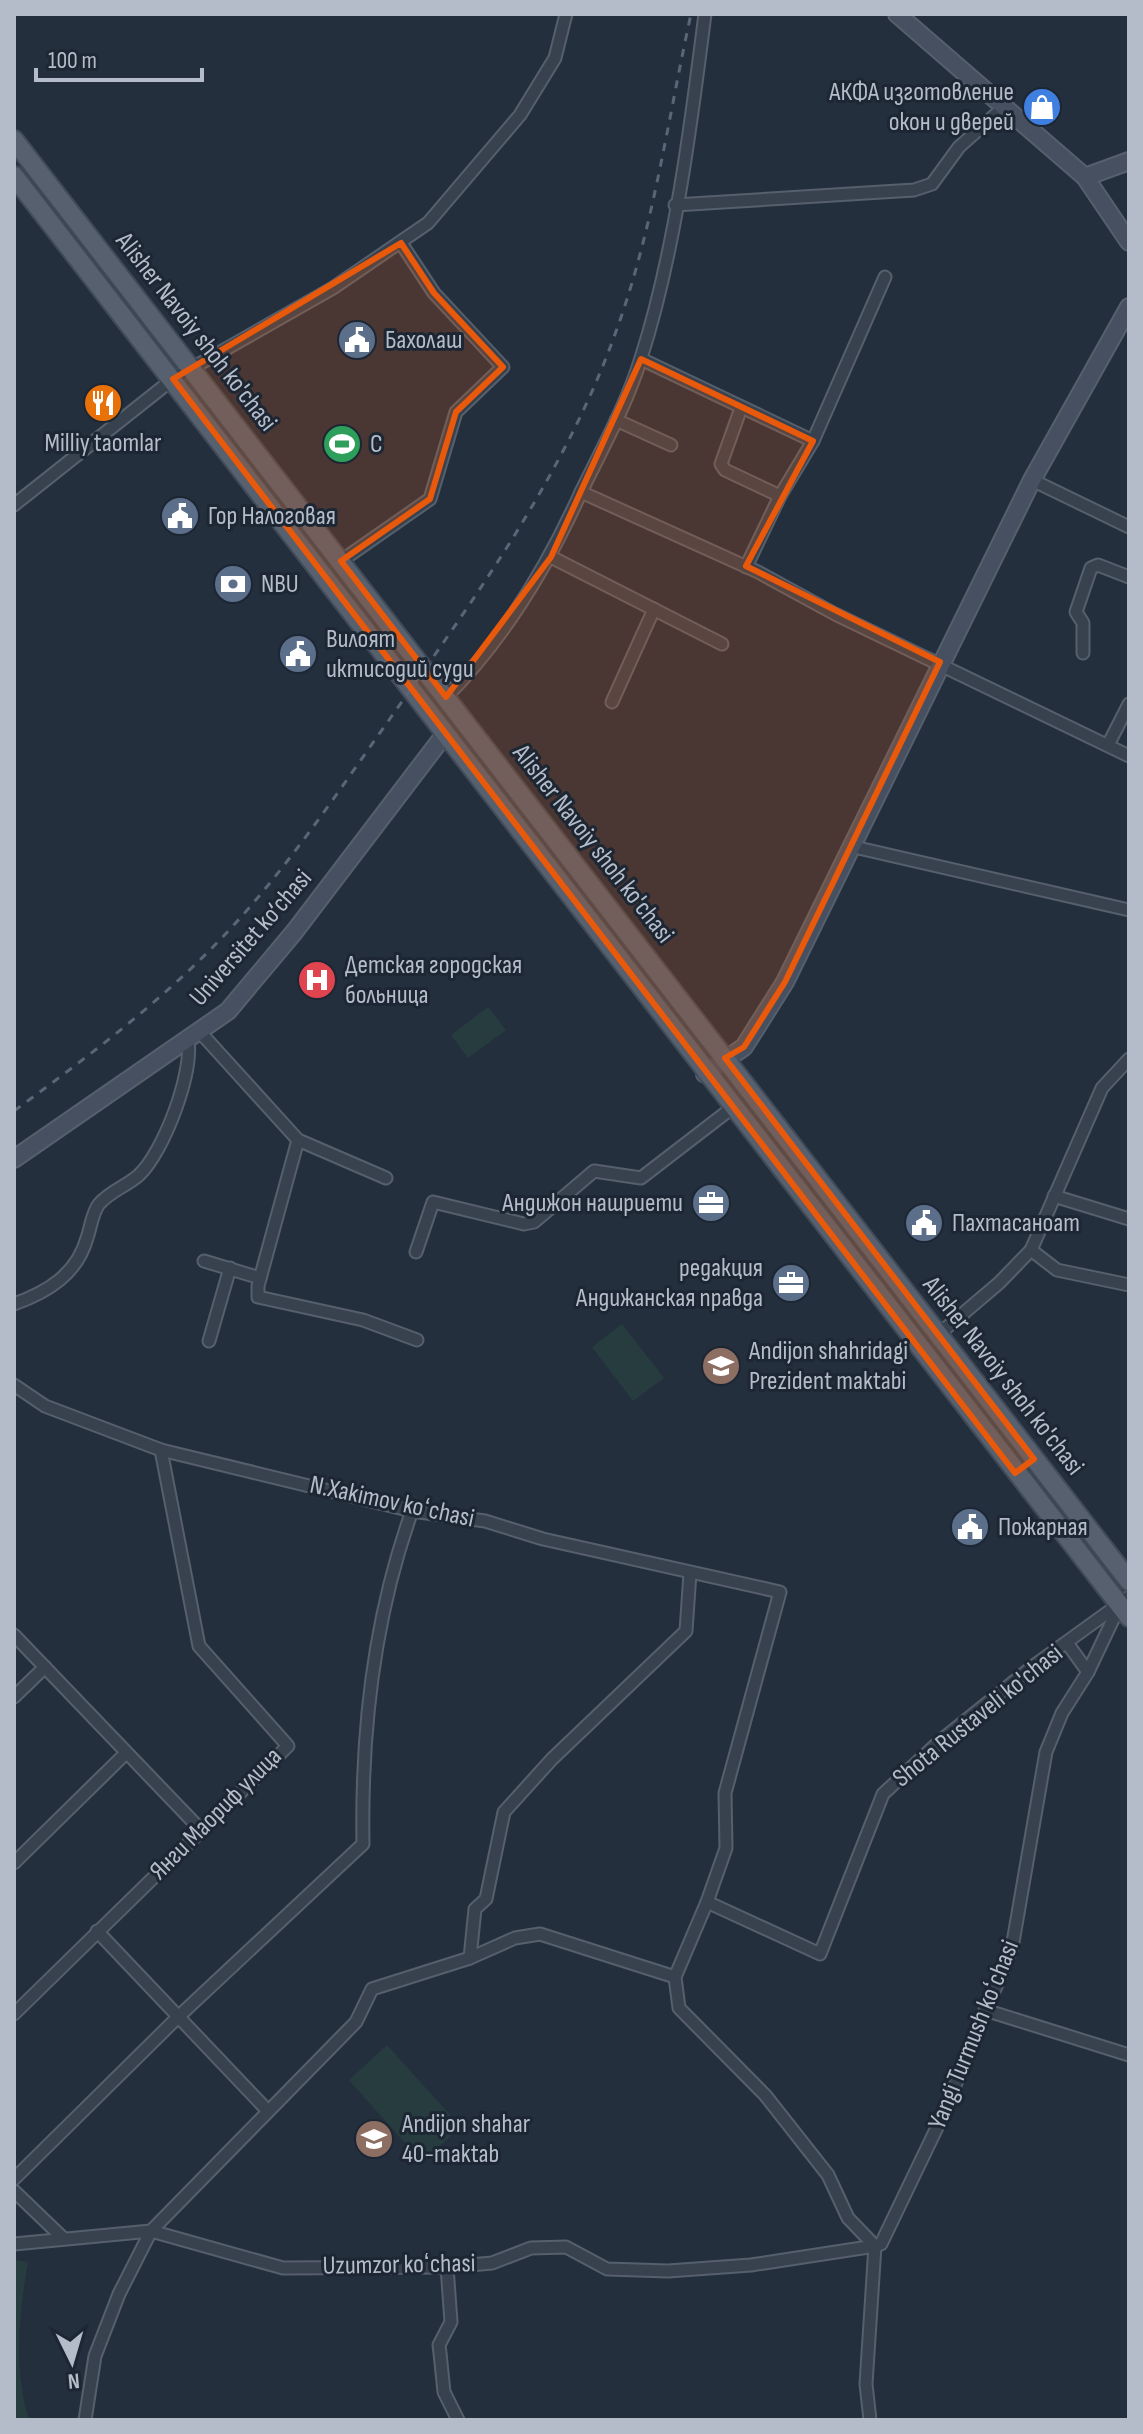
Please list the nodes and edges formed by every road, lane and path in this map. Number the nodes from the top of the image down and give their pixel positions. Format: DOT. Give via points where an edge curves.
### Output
graph roads {
  1 [pos="566,14"];
  2 [pos="705,14"];
  3 [pos="897,14"];
  4 [pos="1004,107"];
  5 [pos="14,140"];
  6 [pos="1129,161"];
  7 [pos="14,176"];
  8 [pos="1085,177"];
  9 [pos="675,205"];
  10 [pos="1129,242"];
  11 [pos="401,243"];
  12 [pos="885,277"];
  13 [pos="1129,307"];
  14 [pos="641,359"];
  15 [pos="191,368"];
  16 [pos="173,379"];
  17 [pos="741,408"];
  18 [pos="616,420"];
  19 [pos="813,441"];
  20 [pos="671,445"];
  21 [pos="1032,480"];
  22 [pos="581,492"];
  23 [pos="780,496"];
  24 [pos="14,505"];
  25 [pos="1129,527"];
  26 [pos="551,557"];
  27 [pos="341,561"];
  28 [pos="746,567"];
  29 [pos="1129,577"];
  30 [pos="654,609"];
  31 [pos="722,644"];
  32 [pos="1083,653"];
  33 [pos="940,662"];
  34 [pos="446,697"];
  35 [pos="612,702"];
  36 [pos="1129,704"];
  37 [pos="445,734"];
  38 [pos="1108,745"];
  39 [pos="1129,756"];
  40 [pos="854,847"];
  41 [pos="1129,910"];
  42 [pos="631,936"];
  43 [pos="611,951"];
  44 [pos="194,1036"];
  45 [pos="725,1058"];
  46 [pos="1129,1059"];
  47 [pos="705,1074"];
  48 [pos="732,1108"];
  49 [pos="298,1140"];
  50 [pos="14,1159"];
  51 [pos="386,1178"];
  52 [pos="1054,1196"];
  53 [pos="1129,1219"];
  54 [pos="1031,1250"];
  55 [pos="416,1252"];
  56 [pos="204,1261"];
  57 [pos="886,1266"];
  58 [pos="230,1268"];
  59 [pos="260,1278"];
  60 [pos="868,1281"];
  61 [pos="1129,1285"];
  62 [pos="14,1304"];
  63 [pos="939,1334"];
  64 [pos="417,1340"];
  65 [pos="209,1341"];
  66 [pos="14,1385"];
  67 [pos="161,1450"];
  68 [pos="1034,1459"];
  69 [pos="1015,1473"];
  70 [pos="1056,1486"];
  71 [pos="1037,1501"];
  72 [pos="412,1511"];
  73 [pos="690,1573"];
  74 [pos="1129,1581"];
  75 [pos="1126,1606"];
  76 [pos="14,1635"];
  77 [pos="1067,1643"];
  78 [pos="45,1667"];
  79 [pos="1088,1672"];
  80 [pos="14,1697"];
  81 [pos="125,1754"];
  82 [pos="202,1831"];
  83 [pos="14,1863"];
  84 [pos="707,1902"];
  85 [pos="97,1931"];
  86 [pos="470,1958"];
  87 [pos="675,1977"];
  88 [pos="985,2010"];
  89 [pos="14,2014"];
  90 [pos="177,2018"];
  91 [pos="1129,2055"];
  92 [pos="267,2110"];
  93 [pos="14,2179"];
  94 [pos="14,2191"];
  95 [pos="151,2231"];
  96 [pos="64,2239"];
  97 [pos="14,2244"];
  98 [pos="875,2246"];
  99 [pos="447,2267"];
  100 [pos="85,2420"];
  101 [pos="458,2420"];
  102 [pos="870,2420"];
  1 -- 11 [label="street" via="555,58 520,115 428,223"];
  2 -- 9 [label="street"];
  3 -- 4 [label="main road"];
  4 -- 8 [label="main road"];
  4 -- 9 [label="street" via="959,147 932,184 914,190"];
  5 -- 15 [label="main road, Alisher Navoiy shoh ko'chasi"];
  6 -- 8 [label="main road"];
  7 -- 16 [label="main road, Alisher Navoiy shoh ko'chasi"];
  8 -- 10 [label="main road"];
  9 -- 14 [label="street"];
  11 -- 15 [label="street"];
  11 -- 27 [label="street" via="434,293 503,367 456,412 430,499"];
  12 -- 19 [label="street"];
  13 -- 21 [label="main road"];
  14 -- 17 [label="street"];
  14 -- 18 [label="street"];
  15 -- 16 [label="street"];
  15 -- 27 [label="main road, Alisher Navoiy shoh ko'chasi"];
  16 -- 24 [label="street"];
  16 -- 37 [label="main road, Alisher Navoiy shoh ko'chasi"];
  17 -- 19 [label="street"];
  17 -- 23 [label="street" via="721,464"];
  18 -- 20 [label="street"];
  18 -- 22 [label="street"];
  19 -- 23 [label="street"];
  21 -- 25 [label="street"];
  21 -- 33 [label="main road"];
  22 -- 26 [label="street"];
  22 -- 28 [label="street"];
  23 -- 28 [label="street"];
  26 -- 30 [label="street"];
  26 -- 34 [label="street"];
  27 -- 34 [label="main road, Alisher Navoiy shoh ko'chasi"];
  28 -- 33 [label="street"];
  29 -- 32 [label="street" via="1098,565 1091,568 1076,612 1083,623"];
  30 -- 31 [label="street"];
  30 -- 35 [label="street"];
  33 -- 38 [label="street"];
  33 -- 40 [label="main road"];
  34 -- 42 [label="main road, Alisher Navoiy shoh ko'chasi"];
  36 -- 38 [label="street"];
  37 -- 43 [label="main road, Alisher Navoiy shoh ko'chasi"];
  37 -- 44 [label="main road, Universitet kо‘chasi" via="295,931 228,1011"];
  38 -- 39 [label="street"];
  40 -- 41 [label="street"];
  40 -- 45 [label="main road" via="785,982 744,1047"];
  42 -- 43 [label="main road"];
  42 -- 45 [label="main road, Alisher Navoiy shoh ko'chasi"];
  43 -- 47 [label="main road, Alisher Navoiy shoh ko'chasi"];
  44 -- 49 [label="street"];
  44 -- 50 [label="main road, Universitet kо‘chasi"];
  44 -- 62 [label="street" via="186,1082 149,1161 140,1174 101,1202 74,1269"];
  45 -- 47 [label="main road"];
  45 -- 57 [label="main road, Alisher Navoiy shoh ko'chasi"];
  46 -- 52 [label="street" via="1102,1088"];
  47 -- 48 [label="main road, Alisher Navoiy shoh ko'chasi"];
  48 -- 55 [label="street" via="641,1178 594,1171 534,1222 433,1202"];
  48 -- 60 [label="main road, Alisher Navoiy shoh ko'chasi"];
  49 -- 51 [label="street"];
  49 -- 59 [label="street"];
  52 -- 53 [label="street"];
  52 -- 54 [label="street"];
  54 -- 61 [label="street" via="1057,1270"];
  54 -- 63 [label="street"];
  56 -- 58 [label="street"];
  57 -- 60 [label="main road"];
  57 -- 63 [label="main road, Alisher Navoiy shoh ko'chasi"];
  58 -- 59 [label="street"];
  58 -- 65 [label="street"];
  59 -- 64 [label="street" via="258,1297 267,1302 363,1320"];
  60 -- 69 [label="main road, Alisher Navoiy shoh ko'chasi"];
  63 -- 68 [label="main road, Alisher Navoiy shoh ko'chasi"];
  66 -- 67 [label="street, N.Xakimov koʻchasi" via="45,1406"];
  67 -- 72 [label="street, N.Xakimov koʻchasi"];
  67 -- 82 [label="street, Янги Маориф улица" via="199,1646 288,1746"];
  68 -- 69 [label="main road"];
  68 -- 70 [label="main road, Alisher Navoiy shoh ko'chasi"];
  69 -- 71 [label="main road, Alisher Navoiy shoh ko'chasi"];
  70 -- 71 [label="main road"];
  70 -- 74 [label="main road, Alisher Navoiy shoh ko'chasi"];
  71 -- 75 [label="main road, Alisher Navoiy shoh ko'chasi"];
  72 -- 73 [label="street, N.Xakimov koʻchasi" via="485,1521"];
  72 -- 90 [label="street" via="394,1561 374,1671 361,1763 363,1844"];
  73 -- 84 [label="street, N.Xakimov koʻchasi" via="780,1592 725,1793 726,1848"];
  73 -- 86 [label="street" via="686,1631 504,1812 486,1899 475,1909"];
  75 -- 77 [label="street, Shota Rustaveli ko'chasi"];
  75 -- 79 [label="street, Yangi Turmush koʻchasi"];
  76 -- 78 [label="street"];
  77 -- 79 [label="street"];
  77 -- 84 [label="street, Shota Rustaveli ko'chasi" via="940,1741 883,1794 820,1954"];
  78 -- 80 [label="street"];
  78 -- 81 [label="street"];
  79 -- 88 [label="street, Yangi Turmush koʻchasi" via="1046,1752 1017,1929"];
  81 -- 82 [label="street"];
  81 -- 83 [label="street"];
  82 -- 85 [label="street, Янги Маориф улица"];
  84 -- 87 [label="street"];
  85 -- 89 [label="street, Янги Маориф улица"];
  85 -- 90 [label="street"];
  86 -- 87 [label="street" via="515,1938 540,1934"];
  86 -- 92 [label="street" via="372,1989 356,2022"];
  87 -- 98 [label="street" via="679,2008 765,2095 828,2175 848,2218"];
  88 -- 91 [label="street"];
  88 -- 98 [label="street, Yangi Turmush koʻchasi" via="942,2117 881,2244"];
  90 -- 92 [label="street"];
  90 -- 93 [label="street"];
  92 -- 95 [label="street"];
  94 -- 96 [label="street"];
  95 -- 96 [label="street, Uzumzor koʻchasi"];
  95 -- 99 [label="street, Uzumzor koʻchasi" via="283,2268"];
  95 -- 100 [label="street" via="95,2356"];
  96 -- 97 [label="street, Uzumzor koʻchasi"];
  98 -- 99 [label="street, Uzumzor koʻchasi" via="668,2271 607,2269 566,2247 531,2248 492,2263"];
  98 -- 102 [label="street, Yangi Turmush koʻchasi" via="866,2384"];
  99 -- 101 [label="street" via="451,2322 439,2345 444,2392"];
}
